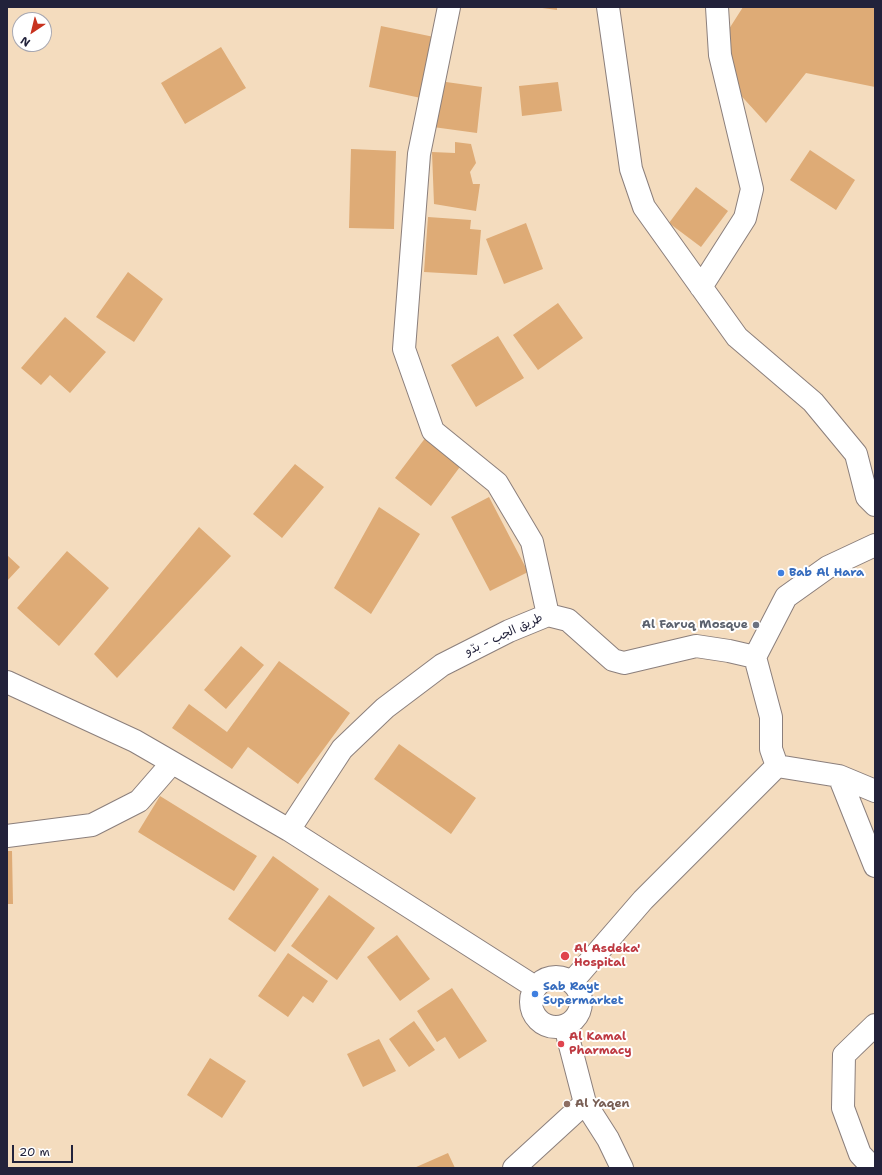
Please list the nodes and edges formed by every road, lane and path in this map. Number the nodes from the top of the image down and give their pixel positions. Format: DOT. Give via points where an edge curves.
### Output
graph roads {
  1 [pos="449,7"];
  2 [pos="608,7"];
  3 [pos="718,7"];
  4 [pos="701,287"];
  5 [pos="875,505"];
  6 [pos="875,545"];
  7 [pos="548,615"];
  8 [pos="754,657"];
  9 [pos="7,682"];
  10 [pos="172,763"];
  11 [pos="777,766"];
  12 [pos="839,776"];
  13 [pos="875,792"];
  14 [pos="289,830"];
  15 [pos="7,836"];
  16 [pos="875,866"];
  17 [pos="572,982"];
  18 [pos="535,987"];
  19 [pos="875,1025"];
  20 [pos="565,1026"];
  21 [pos="585,1103"];
  22 [pos="514,1168"];
  23 [pos="622,1168"];
  24 [pos="873,1168"];
  1 -- 7 [label="street" via="419,154 404,349 433,431 497,483 532,542"];
  2 -- 4 [label="street" via="631,169 644,207"];
  3 -- 4 [label="street" via="720,55 752,189 745,218"];
  4 -- 5 [label="street" via="737,336 813,402 856,454 867,497"];
  6 -- 8 [label="street" via="828,567 786,597"];
  7 -- 8 [label="street, طريق الجب - بدّو" via="568,620 613,660 624,663 696,646"];
  7 -- 14 [label="street, طريق الجب - بدّو" via="509,631 442,665 385,708 342,749"];
  8 -- 11 [label="street" via="771,717 771,749"];
  9 -- 10 [label="street" via="135,741"];
  10 -- 14 [label="street"];
  10 -- 15 [label="street" via="139,801 92,824"];
  11 -- 12 [label="street"];
  11 -- 17 [label="street" via="643,900"];
  12 -- 13 [label="street"];
  12 -- 16 [label="street"];
  14 -- 18 [label="street"];
  17 -- 18 [label="street" via="556,977 548,978"];
  17 -- 20 [label="street" via="581,997 581,1006 573,1021"];
  18 -- 20 [label="street" via="530,1002 535,1017 548,1027"];
  19 -- 24 [label="street" via="844,1056 843,1108 860,1154"];
  20 -- 21 [label="street"];
  21 -- 22 [label="street"];
  21 -- 23 [label="street" via="608,1139"];
}
